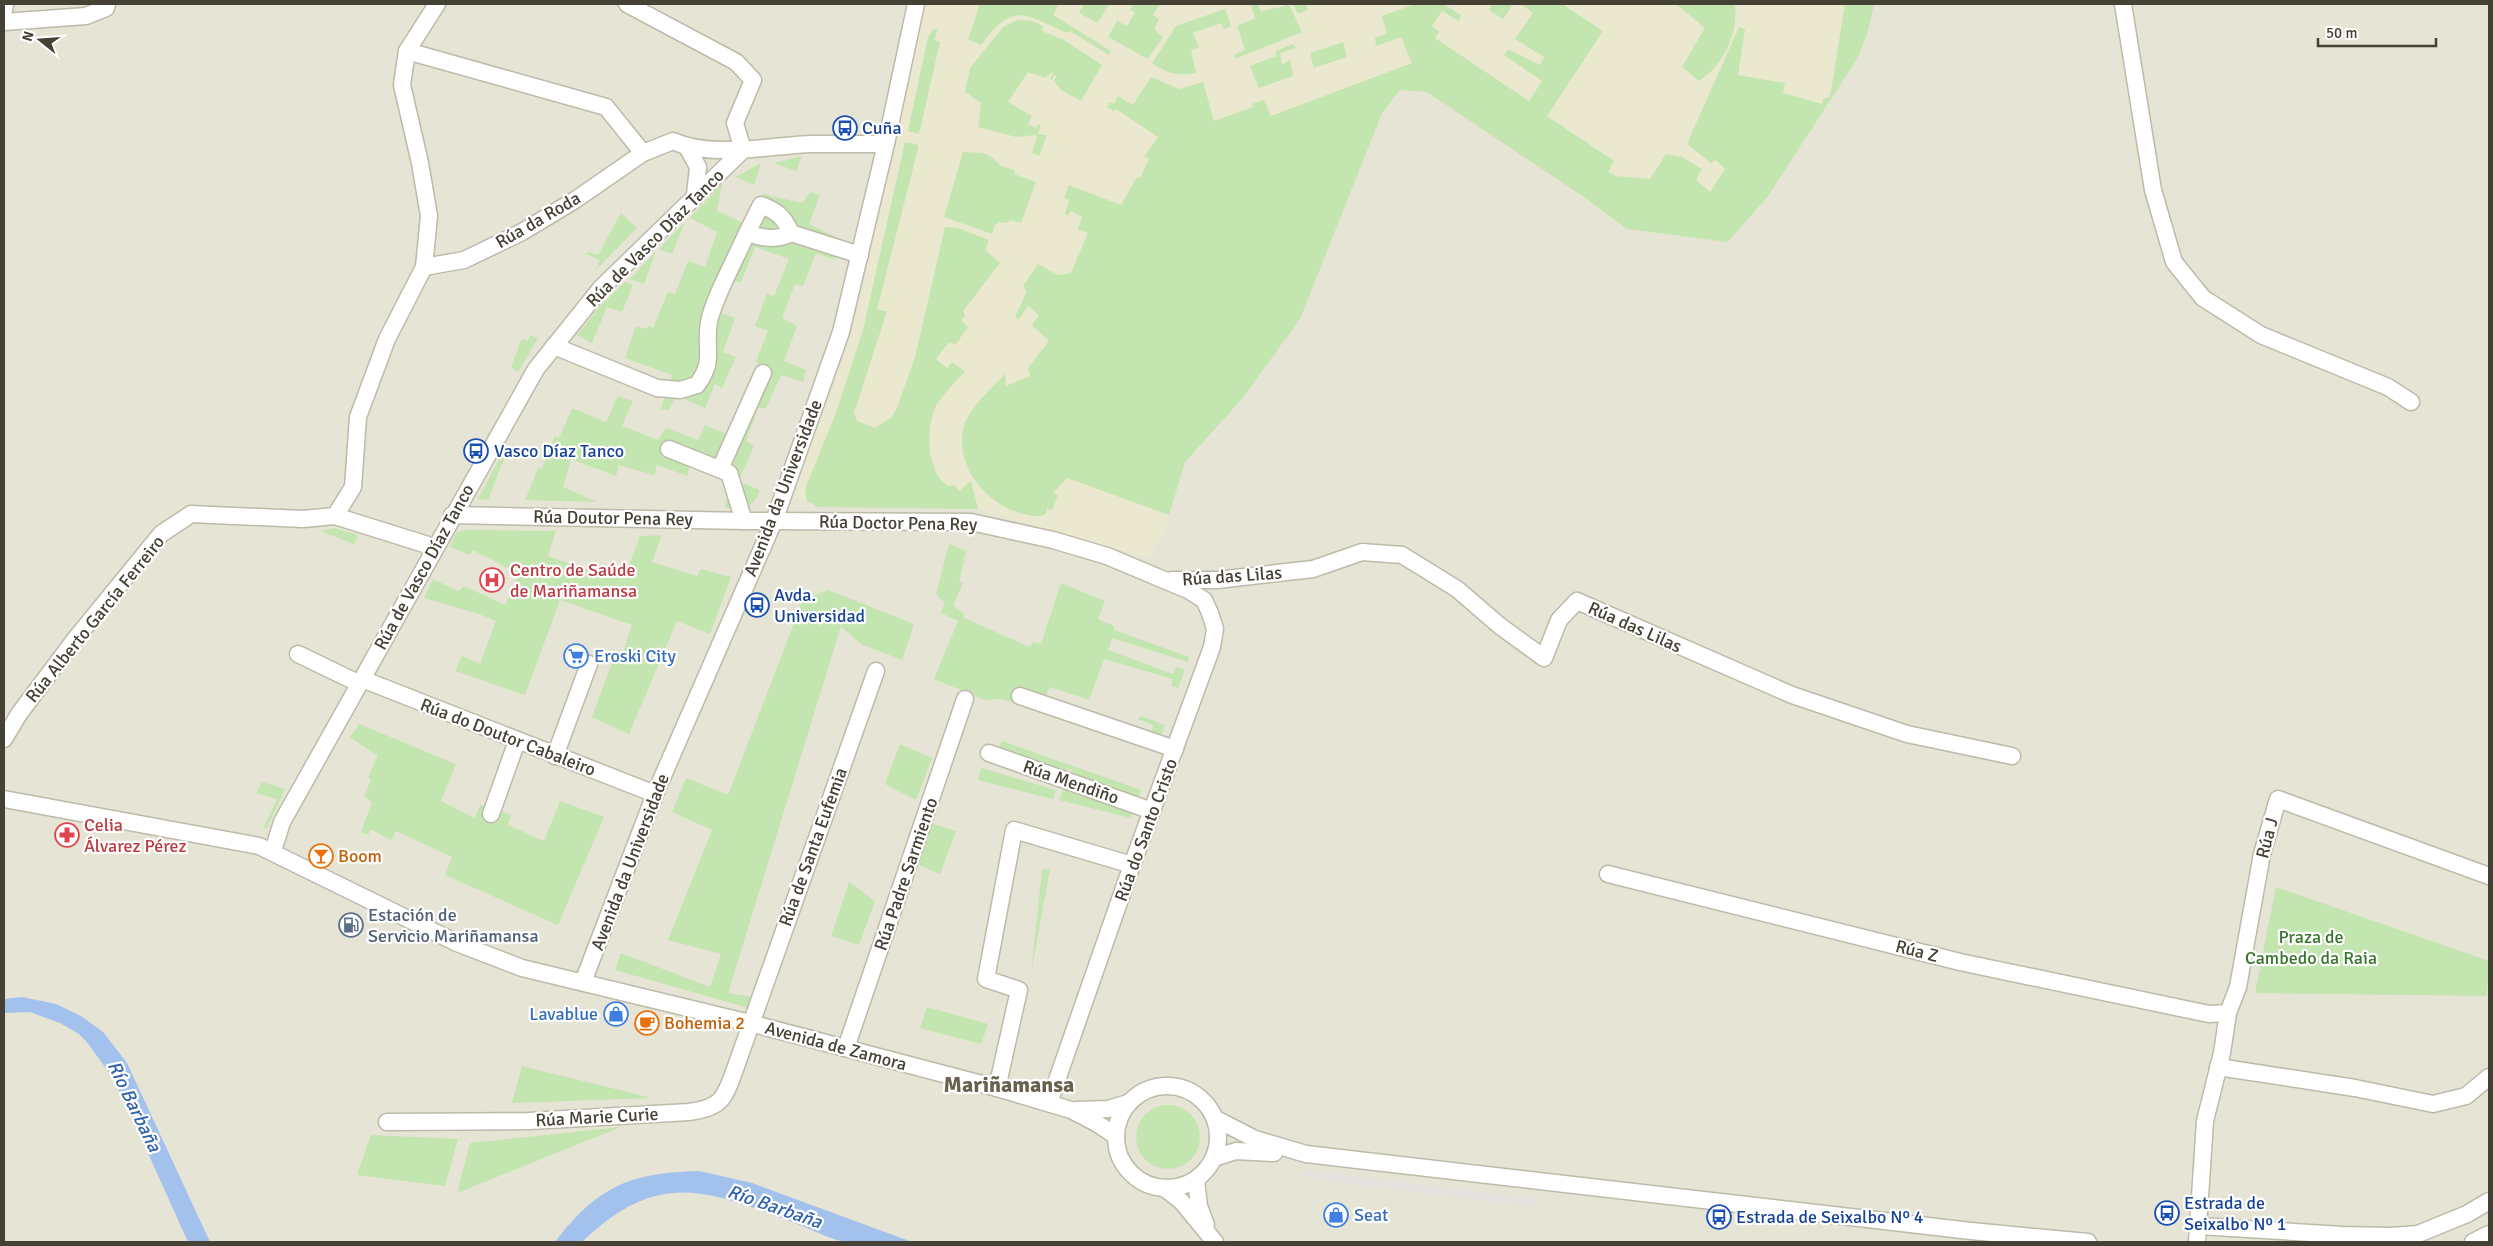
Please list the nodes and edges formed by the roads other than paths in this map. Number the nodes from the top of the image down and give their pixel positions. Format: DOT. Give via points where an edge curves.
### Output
graph roads {
  1 [pos="6,4"];
  2 [pos="107,4"];
  3 [pos="437,4"];
  4 [pos="627,4"];
  5 [pos="916,4"];
  6 [pos="2123,4"];
  7 [pos="4,10"];
  8 [pos="4,22"];
  9 [pos="407,51"];
  10 [pos="886,144"];
  11 [pos="687,147"];
  12 [pos="743,150"];
  13 [pos="643,153"];
  14 [pos="695,195"];
  15 [pos="747,233"];
  16 [pos="791,233"];
  17 [pos="860,255"];
  18 [pos="424,267"];
  19 [pos="554,346"];
  20 [pos="763,373"];
  21 [pos="2411,402"];
  22 [pos="669,449"];
  23 [pos="720,469"];
  24 [pos="452,515"];
  25 [pos="335,516"];
  26 [pos="744,521"];
  27 [pos="774,521"];
  28 [pos="434,547"];
  29 [pos="1162,580"];
  30 [pos="298,654"];
  31 [pos="588,664"];
  32 [pos="876,671"];
  33 [pos="360,681"];
  34 [pos="1020,696"];
  35 [pos="964,699"];
  36 [pos="4,739"];
  37 [pos="517,741"];
  38 [pos="1175,749"];
  39 [pos="989,753"];
  40 [pos="555,756"];
  41 [pos="2012,756"];
  42 [pos="655,794"];
  43 [pos="4,799"];
  44 [pos="1152,810"];
  45 [pos="491,814"];
  46 [pos="273,851"];
  47 [pos="1132,865"];
  48 [pos="1608,874"];
  49 [pos="2489,876"];
  50 [pos="584,982"];
  51 [pos="2228,1013"];
  52 [pos="750,1023"];
  53 [pos="846,1048"];
  54 [pos="2218,1067"];
  55 [pos="2489,1076"];
  56 [pos="997,1088"];
  57 [pos="1049,1103"];
  58 [pos="1128,1103"];
  59 [pos="1071,1110"];
  60 [pos="1216,1119"];
  61 [pos="387,1122"];
  62 [pos="1116,1136"];
  63 [pos="1291,1151"];
  64 [pos="1214,1158"];
  65 [pos="1196,1180"];
  66 [pos="1164,1188"];
  67 [pos="2489,1201"];
  68 [pos="2199,1226"];
  69 [pos="2489,1234"];
  70 [pos="1212,1237"];
  71 [pos="2068,1241"];
  72 [pos="2088,1242"];
  73 [pos="2198,1242"];
  74 [pos="2473,1242"];
  1 -- 7 [label="street"];
  2 -- 8 [label="street" via="106,8 86,16"];
  3 -- 9 [label="street"];
  4 -- 12 [label="street" via="736,62 753,80 735,123"];
  5 -- 10 [label="street, Avenida da Universidade"];
  6 -- 21 [label="street" via="2153,190 2174,262 2203,298 2262,335 2388,387"];
  9 -- 13 [label="street" via="606,107"];
  9 -- 18 [label="street" via="402,85 429,216"];
  10 -- 12 [label="street" via="812,144"];
  10 -- 17 [label="street, Avenida da Universidade"];
  11 -- 12 [label="street, Rúa da Roda"];
  11 -- 13 [label="street, Rúa da Roda" via="673,141"];
  11 -- 14 [label="street" via="698,167"];
  12 -- 14 [label="street, Rúa de Vasco Díaz Tanco"];
  13 -- 18 [label="street, Rúa da Roda" via="522,232 464,260"];
  14 -- 19 [label="street, Rúa de Vasco Díaz Tanco" via="601,288"];
  15 -- 16 [label="street" via="760,238 782,238"];
  15 -- 16 [label="street" via="761,205 785,219"];
  15 -- 19 [label="street" via="709,322 710,356 706,372 697,385 680,390 657,388"];
  16 -- 17 [label="street"];
  17 -- 27 [label="street, Avenida da Universidade" via="841,332"];
  18 -- 25 [label="street" via="387,339 358,417 353,487"];
  19 -- 24 [label="street, Rúa de Vasco Díaz Tanco" via="536,369"];
  20 -- 23 [label="street"];
  22 -- 23 [label="street"];
  23 -- 26 [label="street" via="729,473"];
  24 -- 26 [label="street, Rúa Doutor Pena Rey"];
  24 -- 28 [label="street, Rúa de Vasco Díaz Tanco"];
  25 -- 28 [label="street, Rúa Alberto García Ferreiro"];
  25 -- 36 [label="street, Rúa Alberto García Ferreiro" via="303,519 191,514 168,529 76,638"];
  26 -- 27 [label="street, Rúa Doutor Pena Rey"];
  27 -- 29 [label="street, Rúa Doctor Pena Rey" via="971,522 1107,556"];
  27 -- 42 [label="street, Avenida da Universidade"];
  28 -- 33 [label="street, Rúa de Vasco Díaz Tanco"];
  29 -- 38 [label="street, Rúa do Santo Cristo" via="1204,600 1215,629 1212,647"];
  29 -- 41 [label="street, Rúa das Lilas" via="1217,580 1313,569 1362,552 1402,555 1457,589 1544,658 1559,620 1577,601 1792,695 1907,734"];
  30 -- 33 [label="street"];
  31 -- 40 [label="street"];
  32 -- 52 [label="street, Rúa de Santa Eufemia"];
  33 -- 37 [label="street, Rúa do Doutor Cabaleiro"];
  33 -- 46 [label="street, Rúa de Vasco Díaz Tanco" via="282,822"];
  34 -- 38 [label="street"];
  35 -- 53 [label="street, Rúa Padre Sarmiento"];
  37 -- 40 [label="street, Rúa do Doutor Cabaleiro"];
  37 -- 45 [label="street"];
  38 -- 44 [label="street, Rúa do Santo Cristo"];
  39 -- 44 [label="street, Rúa Mendiño"];
  40 -- 42 [label="street, Rúa do Doutor Cabaleiro"];
  42 -- 50 [label="street, Avenida da Universidade"];
  43 -- 46 [label="street, Avenida de Zamora"];
  44 -- 47 [label="street, Rúa do Santo Cristo"];
  46 -- 50 [label="street, Avenida de Zamora" via="374,904 485,955 541,973"];
  47 -- 56 [label="street" via="1014,830 986,979 1019,990"];
  47 -- 57 [label="street, Rúa do Santo Cristo"];
  48 -- 51 [label="street, Rúa Z" via="1960,962 2209,1014"];
  49 -- 51 [label="street, Rúa J" via="2278,799 2262,854 2238,988"];
  50 -- 52 [label="street, Avenida de Zamora"];
  51 -- 54 [label="street, Rúa J"];
  52 -- 53 [label="street, Avenida de Zamora"];
  52 -- 61 [label="street, Rúa Marie Curie" via="726,1094 708,1110 529,1120"];
  53 -- 56 [label="street, Avenida de Zamora"];
  54 -- 55 [label="street" via="2355,1088 2433,1104 2466,1096"];
  54 -- 68 [label="street, Rúa J" via="2205,1121"];
  56 -- 57 [label="street, Avenida de Zamora"];
  57 -- 59 [label="street, Avenida de Zamora"];
  58 -- 59 [label="street, Avenida de Zamora" via="1108,1109"];
  58 -- 60 [label="street, Avenida de Zamora" via="1154,1088 1173,1087 1198,1097"];
  58 -- 62 [label="street" via="1120,1115"];
  59 -- 62 [label="street, Avenida de Zamora"];
  60 -- 63 [label="street" via="1245,1136"];
  60 -- 64 [label="street" via="1219,1139"];
  62 -- 66 [label="street" via="1118,1153 1127,1169 1140,1180"];
  63 -- 64 [label="street" via="1236,1151"];
  63 -- 71 [label="street" via="1562,1185"];
  64 -- 65 [label="street"];
  65 -- 66 [label="street"];
  65 -- 70 [label="street" via="1199,1206"];
  66 -- 70 [label="street" via="1182,1202"];
  67 -- 68 [label="street" via="2460,1218 2418,1234 2342,1235"];
  68 -- 73 [label="street, Rúa J"];
  69 -- 74 [label="street"];
  71 -- 72 [label="street"];
}
